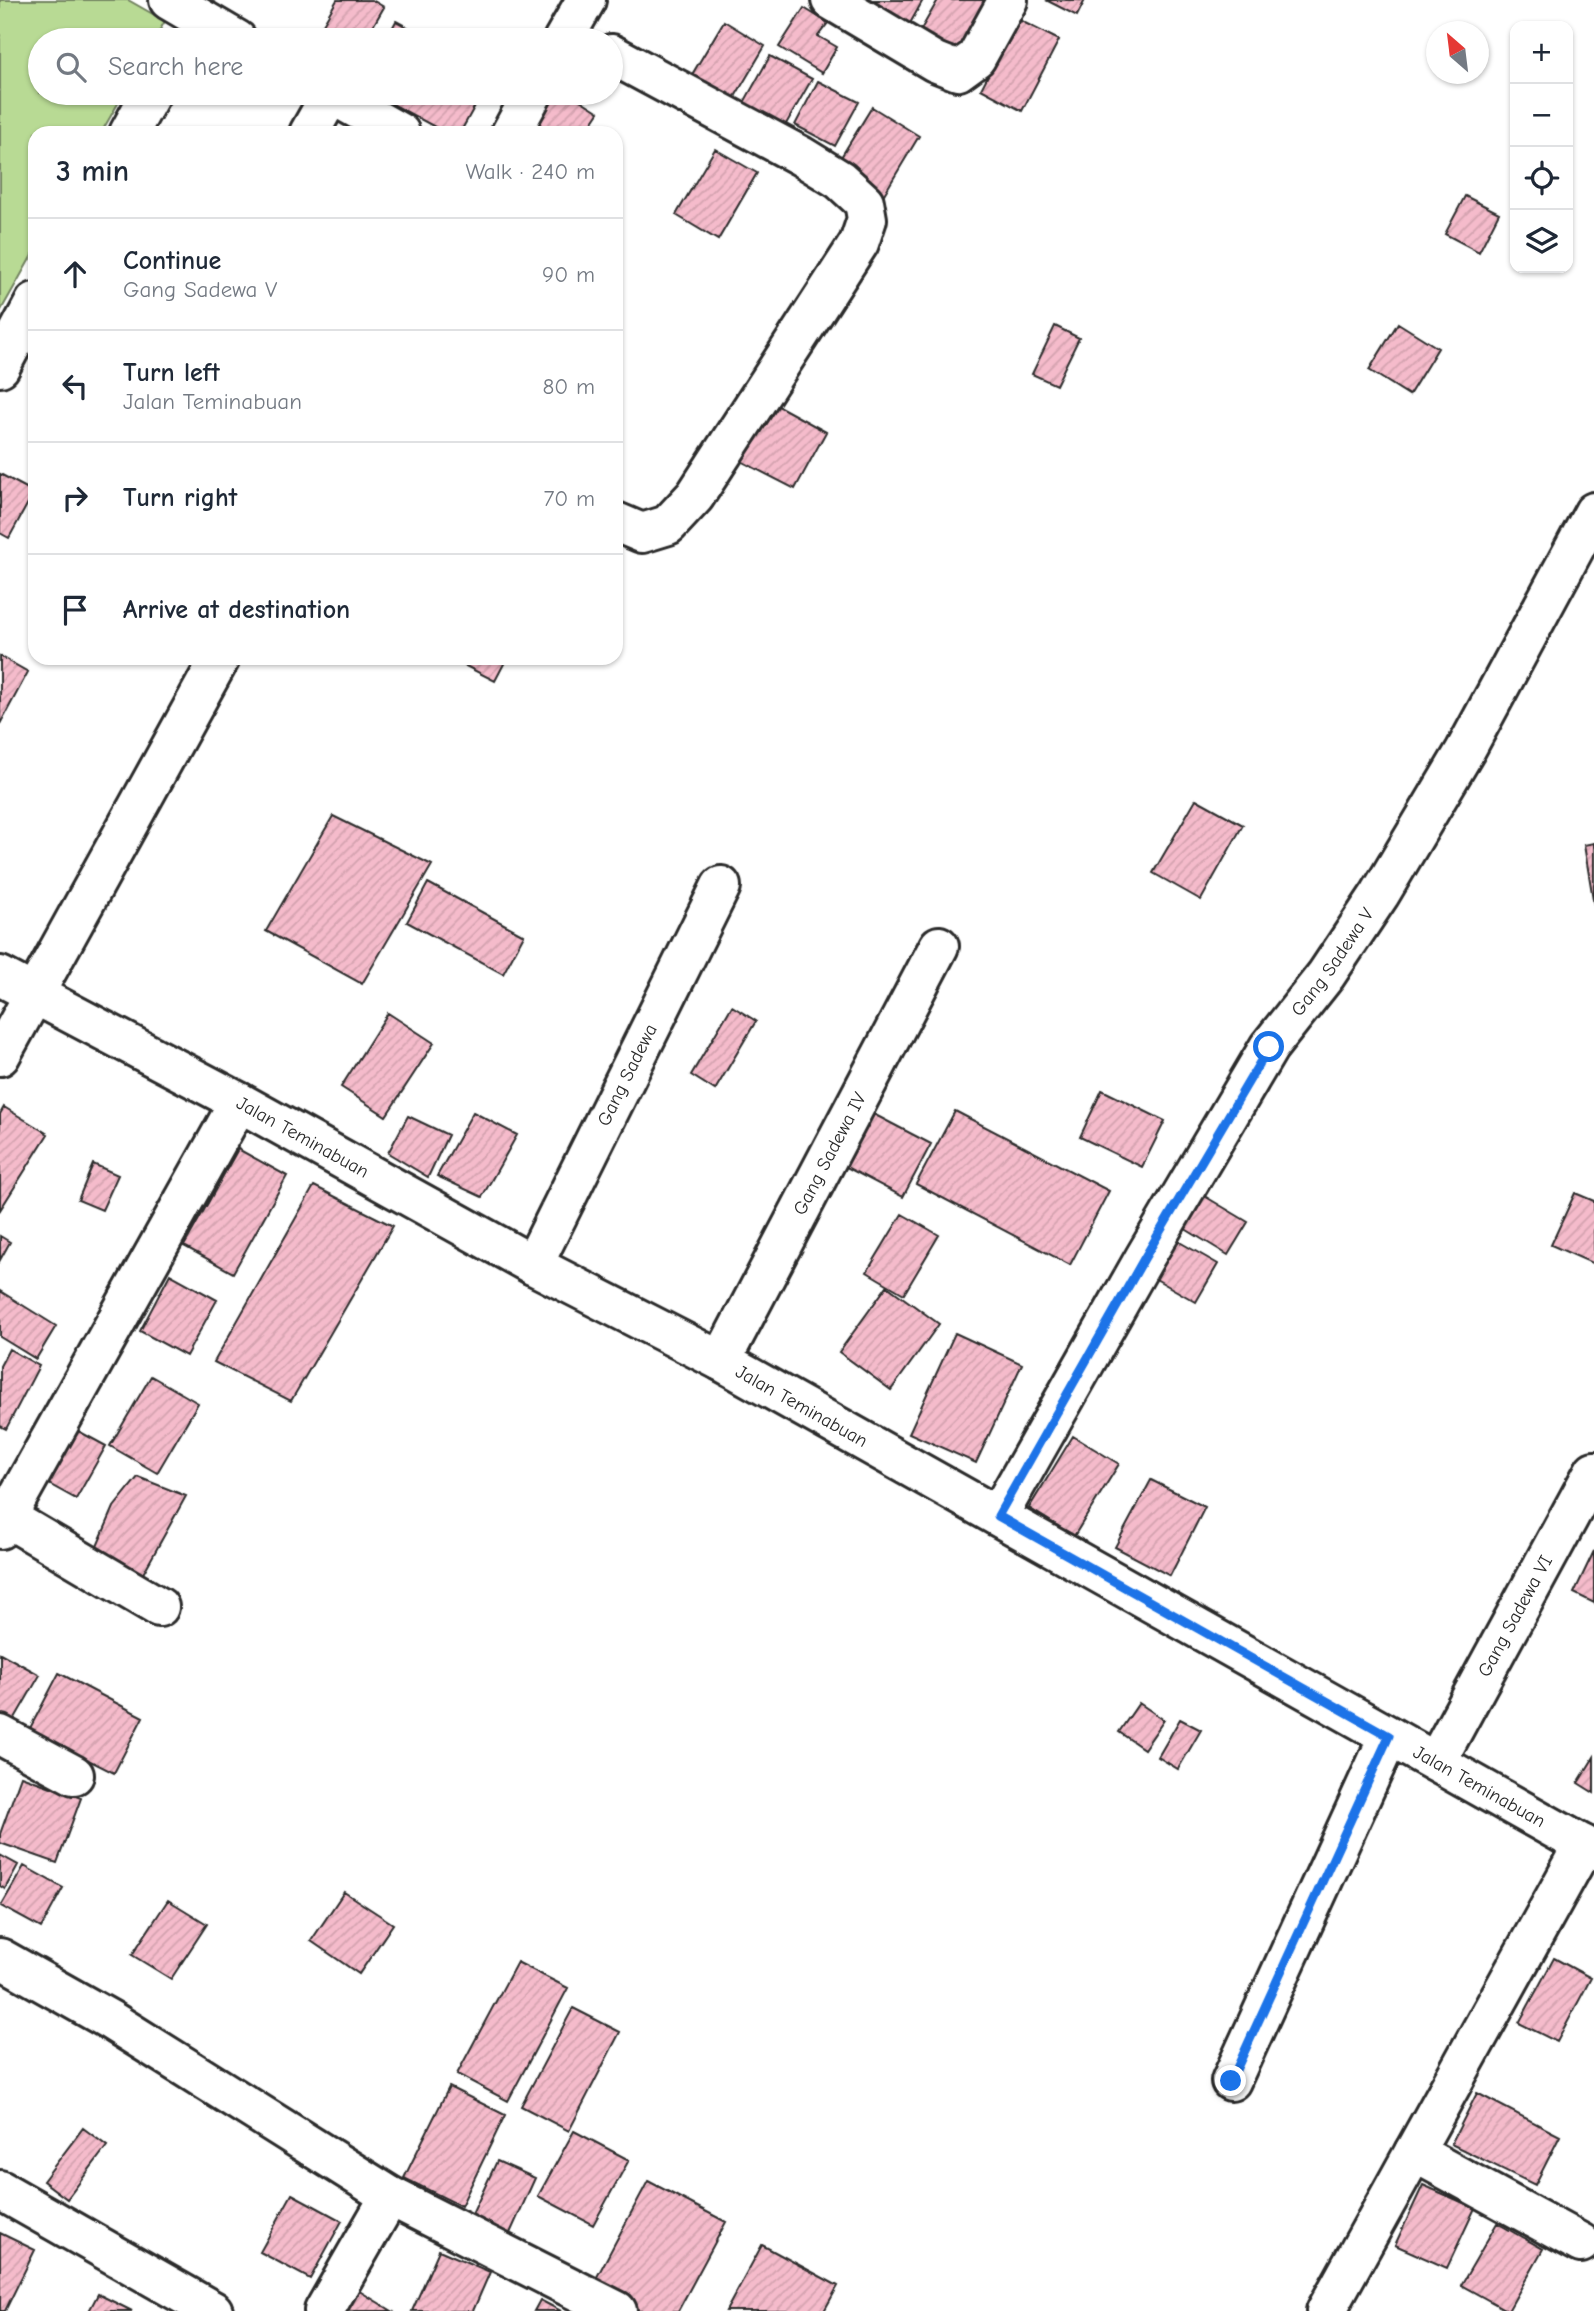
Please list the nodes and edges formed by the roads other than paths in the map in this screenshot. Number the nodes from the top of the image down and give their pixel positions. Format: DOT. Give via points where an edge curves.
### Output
graph roads {
  1 [pos="831,0"];
  2 [pos="1008,0"];
  3 [pos="187,14"];
  4 [pos="214,28"];
  5 [pos="623,60"];
  6 [pos="145,105"];
  7 [pos="324,105"];
  8 [pos="351,105"];
  9 [pos="526,105"];
  10 [pos="133,126"];
  11 [pos="313,126"];
  12 [pos="388,126"];
  13 [pos="515,126"];
  14 [pos="28,315"];
  15 [pos="0,367"];
  16 [pos="1594,513"];
  17 [pos="623,525"];
  18 [pos="216,665"];
  19 [pos="721,886"];
  20 [pos="939,946"];
  21 [pos="0,976"];
  22 [pos="35,993"];
  23 [pos="0,1056"];
  24 [pos="239,1102"];
  25 [pos="533,1265"];
  26 [pos="721,1361"];
  27 [pos="1594,1471"];
  28 [pos="998,1516"];
  29 [pos="3,1523"];
  30 [pos="159,1607"];
  31 [pos="0,1735"];
  32 [pos="1389,1736"];
  33 [pos="1436,1762"];
  34 [pos="74,1775"];
  35 [pos="1589,1848"];
  36 [pos="0,1958"];
  37 [pos="1231,2081"];
  38 [pos="1414,2152"];
  39 [pos="0,2190"];
  40 [pos="390,2196"];
  41 [pos="1581,2243"];
  42 [pos="213,2311"];
  43 [pos="324,2311"];
  44 [pos="617,2311"];
  45 [pos="1326,2311"];
  1 -- 2 [label="street" via="958,71 976,58"];
  3 -- 4 [label="street"];
  5 -- 17 [label="street" via="840,180 864,202 867,219 859,243 695,496 668,525 642,533"];
  6 -- 10 [label="street"];
  7 -- 11 [label="street"];
  8 -- 12 [label="street"];
  9 -- 13 [label="street"];
  14 -- 15 [label="street"];
  16 -- 28 [label="street, Gang Sadewa V" via="1465,751 1380,894 1326,975 1269,1047"];
  18 -- 22 [label="street"];
  19 -- 25 [label="street, Gang Sadewa"];
  20 -- 26 [label="street, Gang Sadewa IV"];
  21 -- 22 [label="street, Jalan Teminabuan"];
  22 -- 23 [label="street"];
  22 -- 24 [label="street, Jalan Teminabuan"];
  24 -- 25 [label="street, Jalan Teminabuan"];
  24 -- 29 [label="street"];
  25 -- 26 [label="street, Jalan Teminabuan"];
  26 -- 28 [label="street, Jalan Teminabuan"];
  27 -- 33 [label="street, Gang Sadewa VI"];
  28 -- 32 [label="street, Jalan Teminabuan"];
  29 -- 30 [label="street"];
  31 -- 34 [label="street"];
  32 -- 33 [label="street, Jalan Teminabuan"];
  32 -- 37 [label="street"];
  33 -- 35 [label="street, Jalan Teminabuan"];
  35 -- 38 [label="street"];
  36 -- 40 [label="street" via="110,2020"];
  38 -- 41 [label="street"];
  38 -- 45 [label="street"];
  39 -- 42 [label="street"];
  40 -- 43 [label="street"];
  40 -- 44 [label="street"];
}
